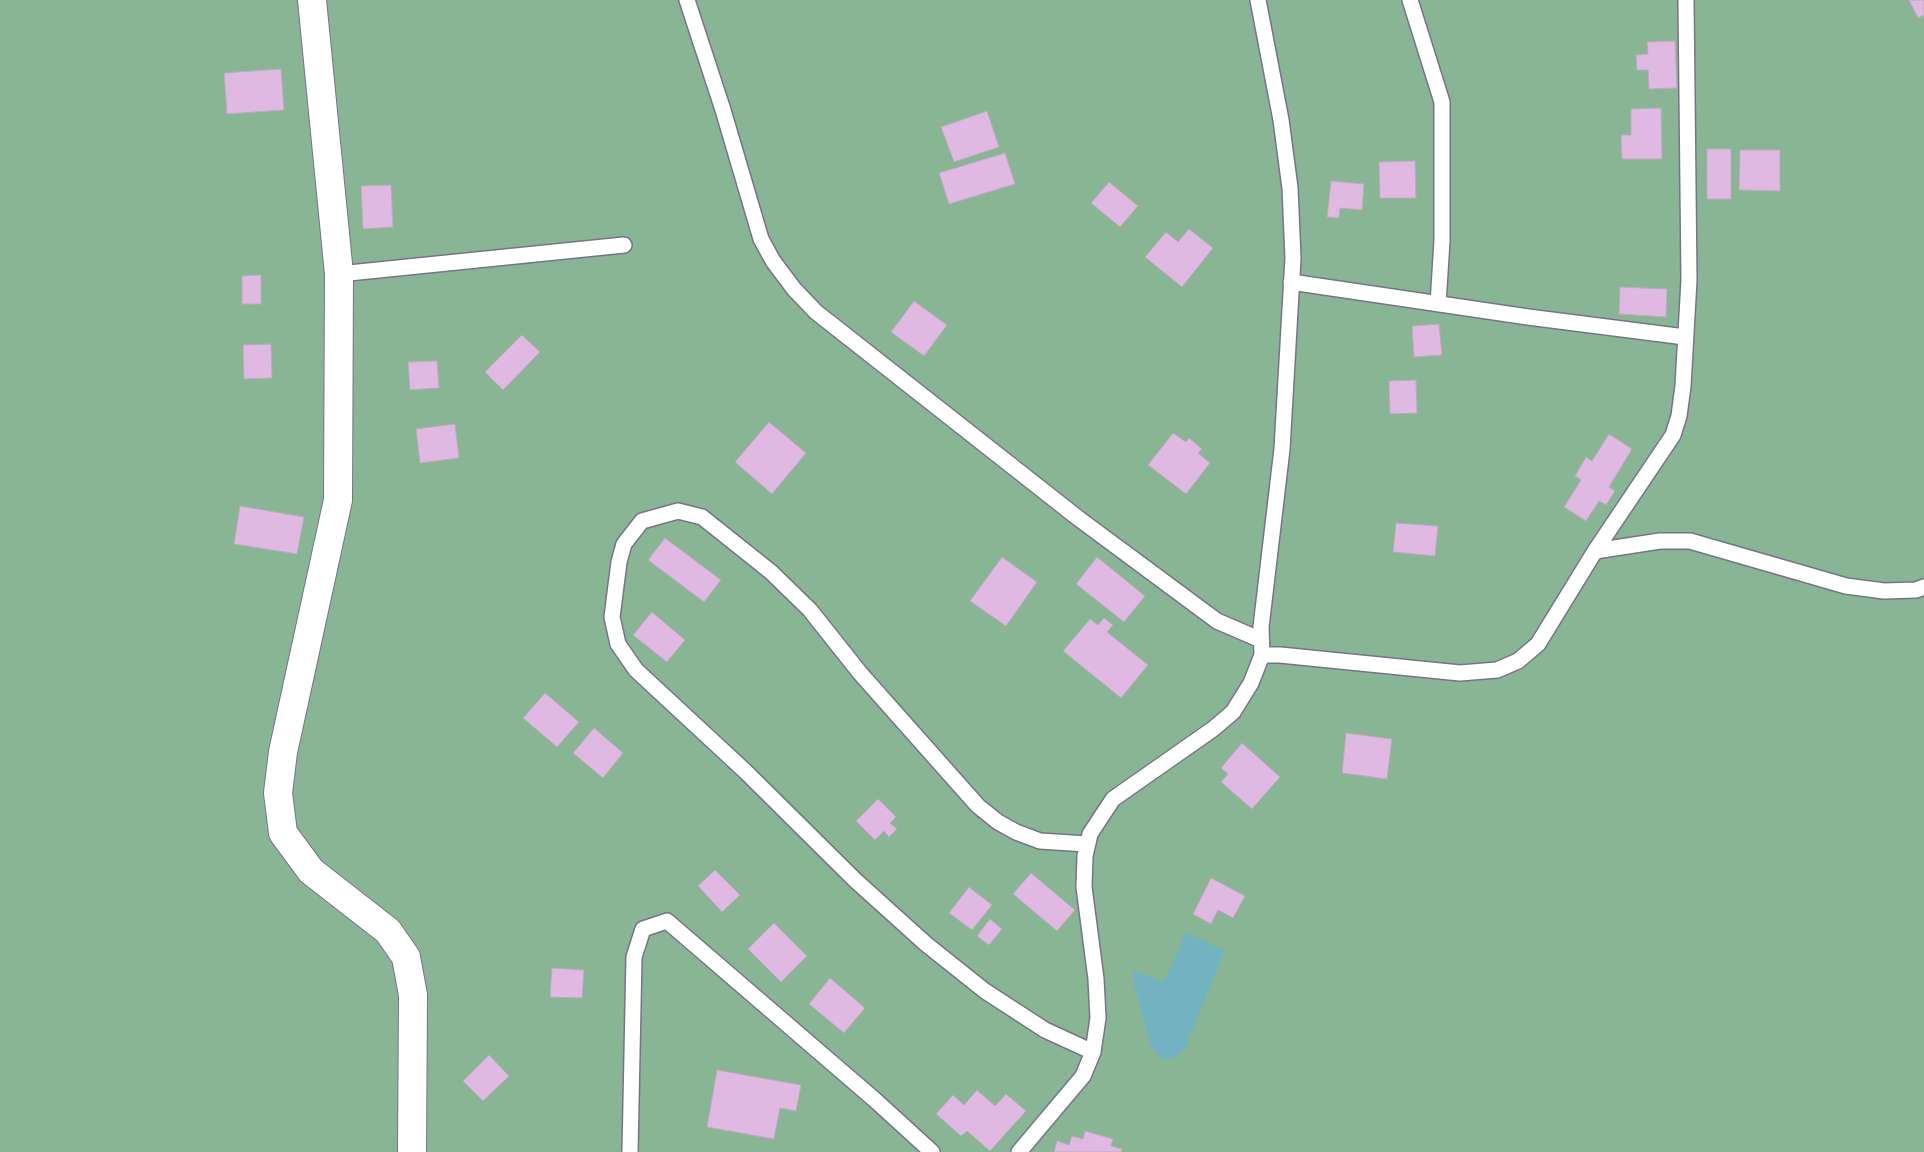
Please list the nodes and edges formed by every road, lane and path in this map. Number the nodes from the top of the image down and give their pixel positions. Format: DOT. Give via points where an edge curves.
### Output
graph roads {
  1 [pos="312,0"];
  2 [pos="687,0"];
  3 [pos="1258,0"];
  4 [pos="1410,0"];
  5 [pos="1686,0"];
  6 [pos="624,245"];
  7 [pos="339,274"];
  8 [pos="1292,282"];
  9 [pos="1438,304"];
  10 [pos="1685,337"];
  11 [pos="1595,551"];
  12 [pos="1924,587"];
  13 [pos="1261,648"];
  14 [pos="1087,844"];
  15 [pos="1093,1052"];
  16 [pos="412,1152"];
  17 [pos="630,1152"];
  18 [pos="932,1152"];
  19 [pos="1019,1152"];
  1 -- 7 [label="street"];
  2 -- 13 [label="lane" via="761,239 794,290 816,312 1078,518 1217,621"];
  3 -- 8 [label="lane" via="1281,120 1290,188"];
  4 -- 9 [label="lane" via="1442,102 1442,242"];
  5 -- 10 [label="lane" via="1689,280"];
  6 -- 7 [label="lane"];
  7 -- 16 [label="street" via="338,500 283,752 278,793 283,833 311,872 388,931 406,957 413,996"];
  8 -- 9 [label="lane"];
  8 -- 13 [label="lane" via="1282,449"];
  9 -- 10 [label="lane"];
  10 -- 11 [label="lane" via="1683,386 1673,435"];
  11 -- 12 [label="lane" via="1660,541 1690,541 1846,586 1884,591"];
  11 -- 13 [label="lane" via="1538,644 1518,661 1497,670 1460,673 1280,655"];
  13 -- 14 [label="lane" via="1251,683 1233,712 1113,799"];
  14 -- 15 [label="lane" via="1084,887 1098,1018"];
  14 -- 15 [label="lane" via="1040,841 998,822 978,806 860,673 810,610 771,572 702,517 678,511 642,521 624,544 612,616 618,644 636,670 926,944 984,991 1045,1030"];
  15 -- 19 [label="lane" via="1083,1076"];
  17 -- 18 [label="lane" via="634,957 643,928 667,921"];
}
